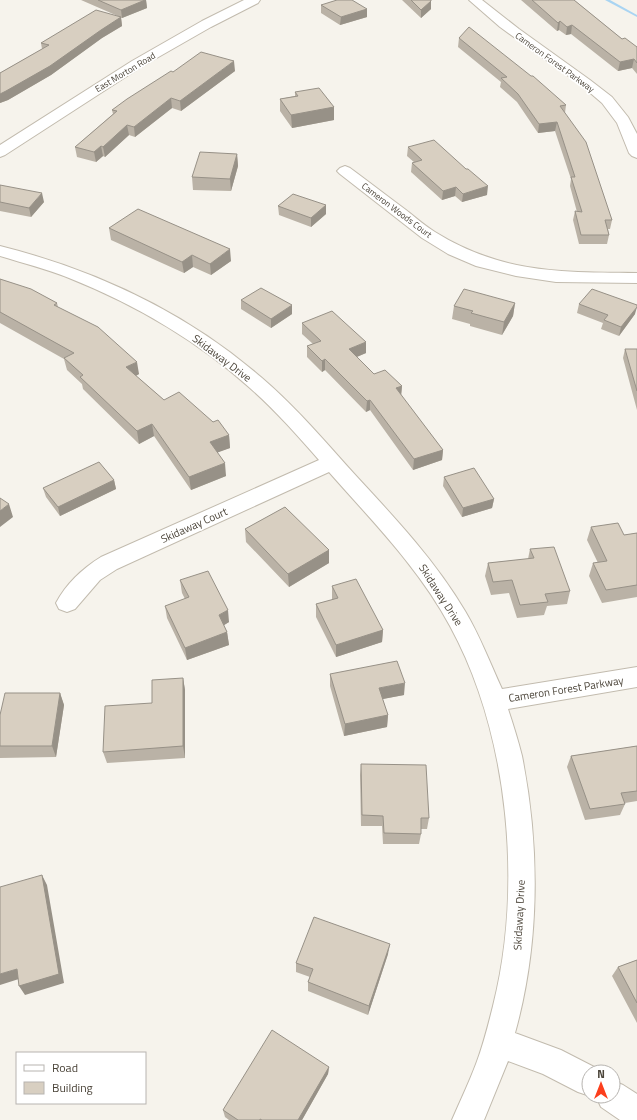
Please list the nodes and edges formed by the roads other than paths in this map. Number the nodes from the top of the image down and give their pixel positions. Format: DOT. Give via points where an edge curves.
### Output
graph roads {
  1 [pos="254,0"];
  2 [pos="475,0"];
  3 [pos="0,152"];
  4 [pos="637,152"];
  5 [pos="345,171"];
  6 [pos="0,251"];
  7 [pos="637,278"];
  8 [pos="333,462"];
  9 [pos="68,603"];
  10 [pos="637,677"];
  11 [pos="494,701"];
  12 [pos="500,1043"];
  13 [pos="581,1077"];
  14 [pos="621,1102"];
  15 [pos="637,1113"];
  16 [pos="468,1120"];
  1 -- 3 [label="street, East Morton Road" via="144,59"];
  2 -- 4 [label="street, Cameron Forest Parkway" via="530,44 591,87 612,106 626,127"];
  5 -- 7 [label="street, Cameron Woods Court" via="428,235 482,262 516,271 556,277"];
  6 -- 8 [label="street, Skidaway Drive" via="50,265 98,284 195,337 242,371 284,409"];
  8 -- 9 [label="street, Skidaway Court" via="108,563 92,574"];
  8 -- 11 [label="street, Skidaway Drive" via="434,580 469,640"];
  10 -- 11 [label="street, Cameron Forest Parkway"];
  11 -- 12 [label="street, Skidaway Drive" via="514,776 522,861 517,956"];
  12 -- 13 [label="street" via="550,1061"];
  12 -- 16 [label="street, Skidaway Drive" via="480,1097"];
  14 -- 15 [label="street"];
}
